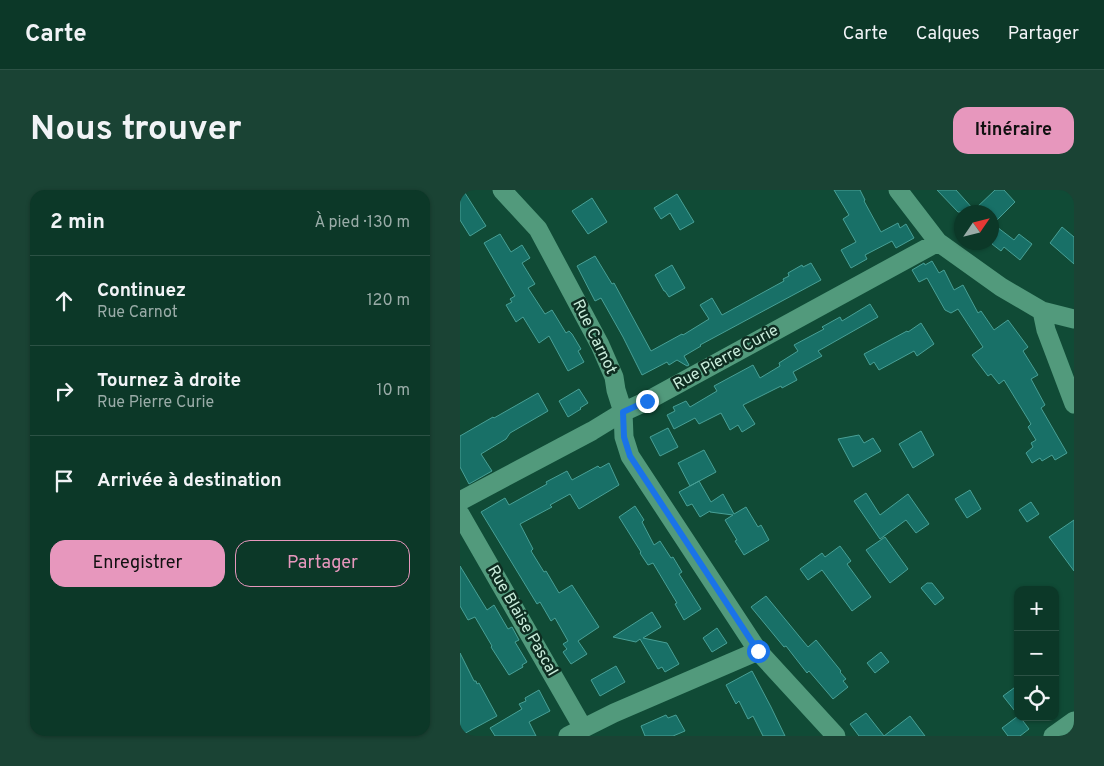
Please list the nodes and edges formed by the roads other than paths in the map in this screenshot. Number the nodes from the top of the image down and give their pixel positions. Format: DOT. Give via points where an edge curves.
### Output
graph roads {
  1 [pos="502,190"];
  2 [pos="898,190"];
  3 [pos="938,242"];
  4 [pos="1042,311"];
  5 [pos="1074,319"];
  6 [pos="1074,404"];
  7 [pos="623,412"];
  8 [pos="460,501"];
  9 [pos="460,514"];
  10 [pos="758,651"];
  11 [pos="1074,721"];
  12 [pos="576,732"];
  13 [pos="836,736"];
  14 [pos="1054,736"];
  1 -- 7 [label="street, Rue Carnot" via="538,229 600,345 614,377"];
  2 -- 3 [label="street"];
  3 -- 4 [label="street" via="1001,287"];
  3 -- 7 [label="street, Rue Pierre Curie"];
  4 -- 5 [label="street"];
  4 -- 6 [label="street"];
  7 -- 8 [label="street, Rue Pierre Curie"];
  7 -- 10 [label="street, Rue Carnot" via="624,437 630,456"];
  9 -- 12 [label="street, Rue Blaise Pascal"];
  10 -- 12 [label="street"];
  10 -- 13 [label="street, Rue Carnot"];
  11 -- 14 [label="street"];
}
